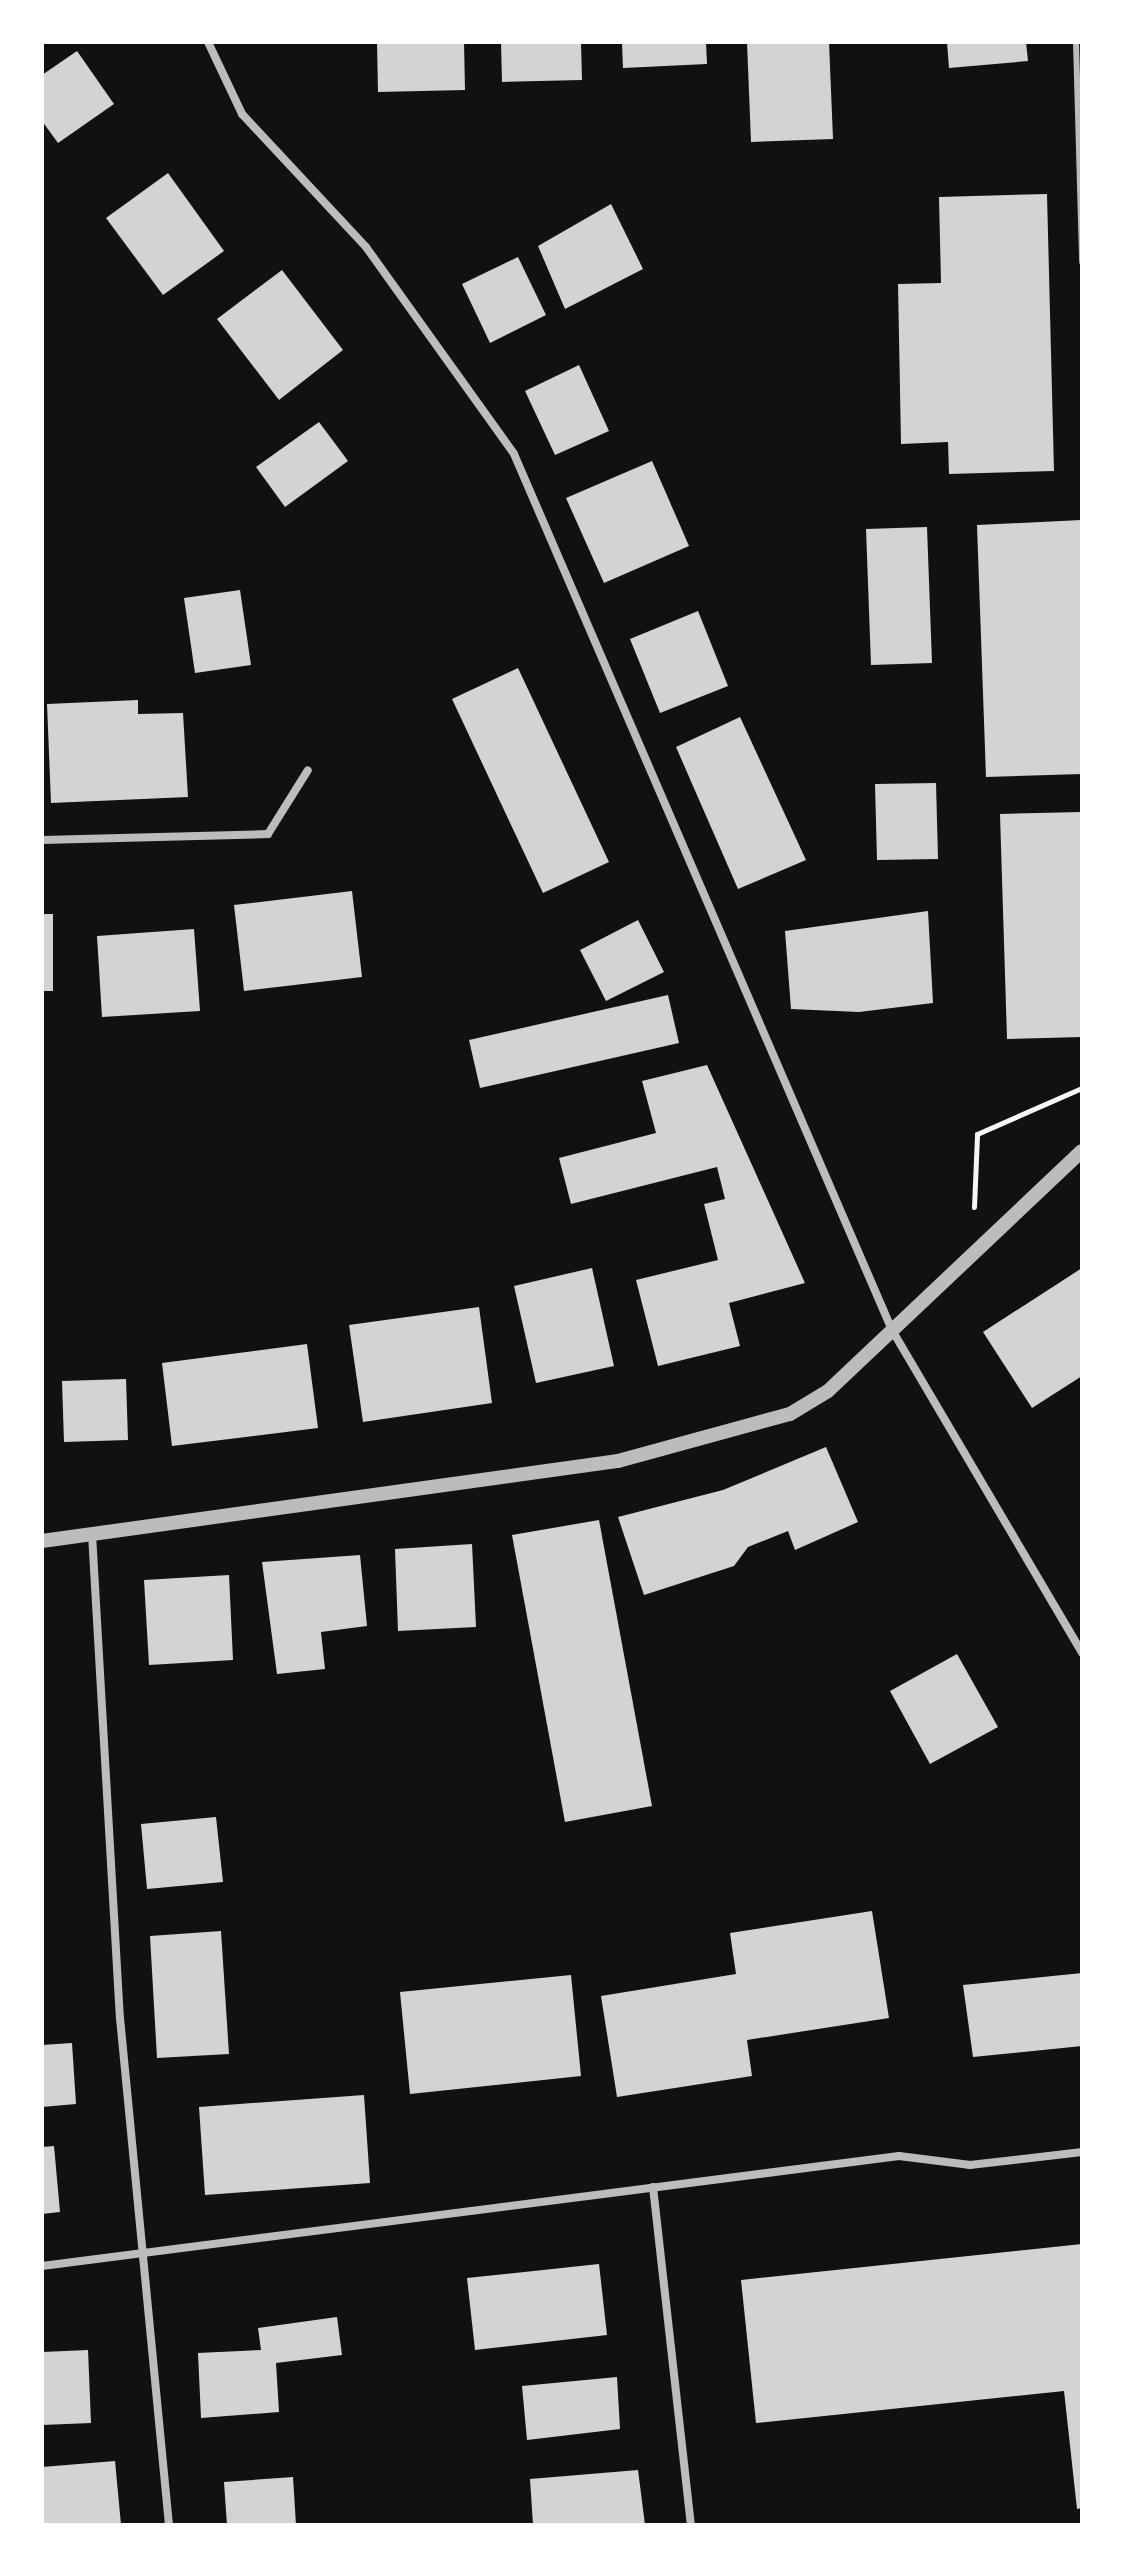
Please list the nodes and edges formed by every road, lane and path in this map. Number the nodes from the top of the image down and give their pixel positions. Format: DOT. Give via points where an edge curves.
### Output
graph roads {
  1 [pos="208,42"];
  2 [pos="1076,42"];
  3 [pos="1082,262"];
  4 [pos="308,770"];
  5 [pos="42,840"];
  6 [pos="1082,1088"];
  7 [pos="1082,1151"];
  8 [pos="972,1253"];
  9 [pos="892,1330"];
  10 [pos="92,1534"];
  11 [pos="42,1541"];
  12 [pos="1082,1653"];
  13 [pos="1082,2152"];
  14 [pos="653,2187"];
  15 [pos="144,2255"];
  16 [pos="42,2266"];
  17 [pos="169,2525"];
  18 [pos="691,2525"];
  1 -- 9 [label="street" via="242,114 366,247 514,454"];
  2 -- 3 [label="lane"];
  4 -- 5 [label="street" via="268,834"];
  6 -- 8 [label="path" via="977,1134"];
  7 -- 8 [label="street"];
  8 -- 9 [label="street"];
  9 -- 10 [label="street" via="828,1391 790,1414 618,1461"];
  9 -- 12 [label="street"];
  10 -- 11 [label="street"];
  10 -- 15 [label="street" via="120,2018"];
  13 -- 14 [label="street" via="970,2165 899,2156"];
  14 -- 15 [label="street"];
  14 -- 18 [label="street"];
  15 -- 16 [label="street"];
  15 -- 17 [label="street"];
}
